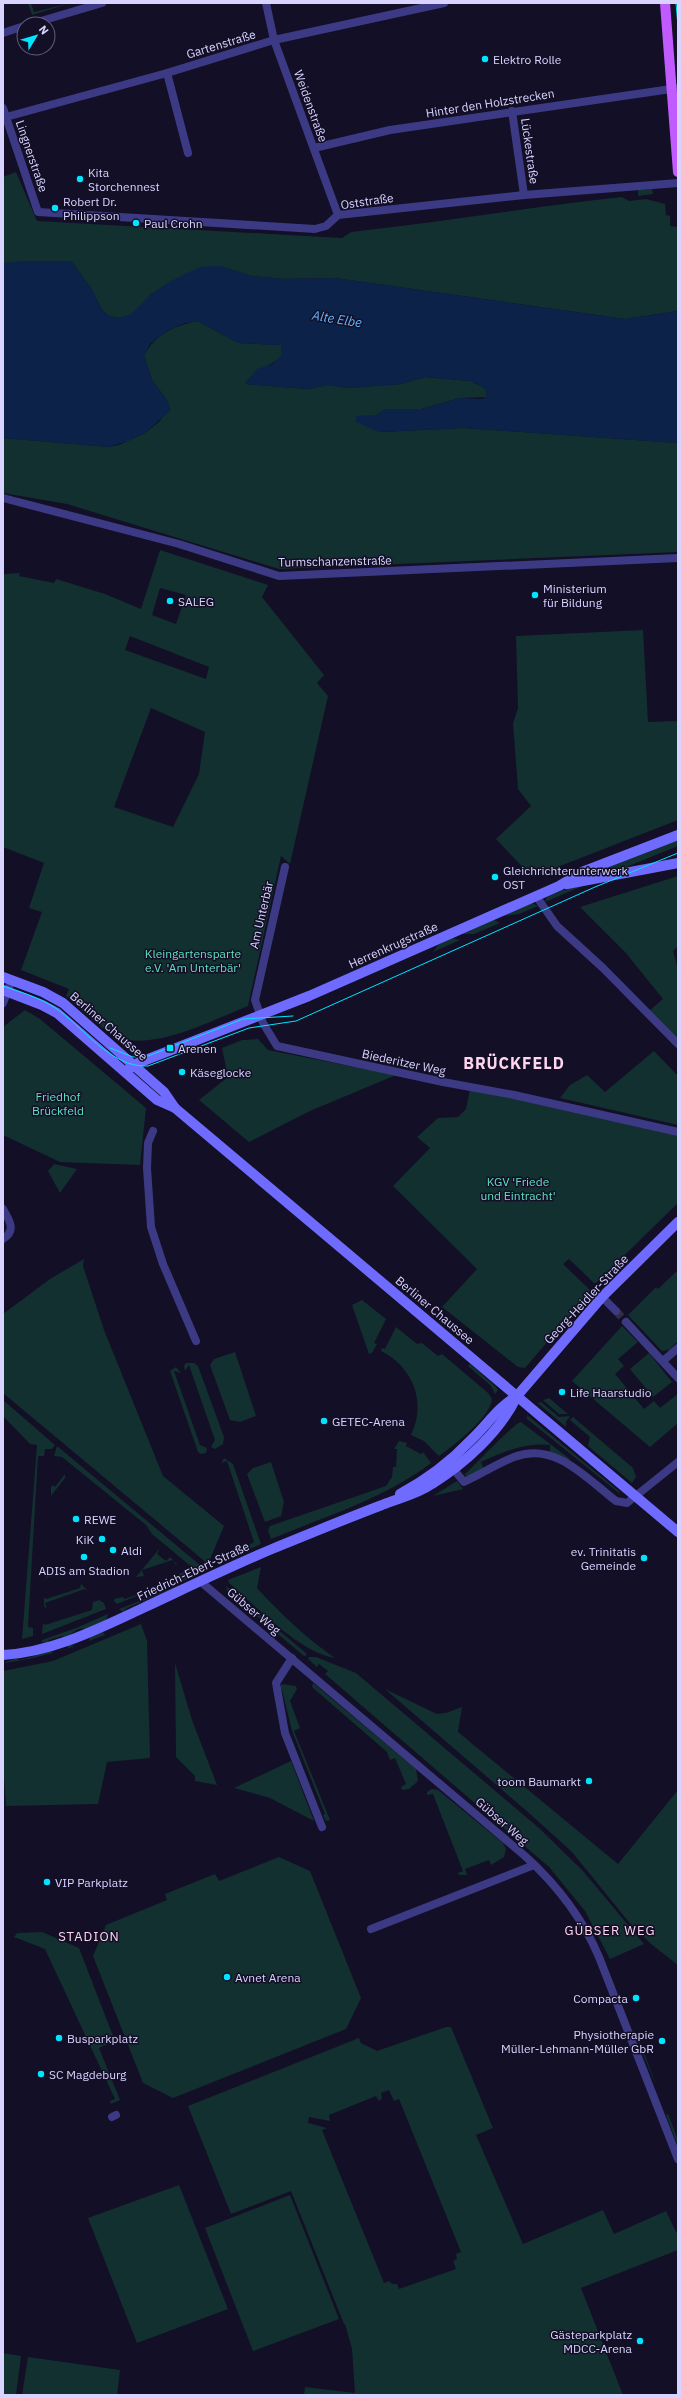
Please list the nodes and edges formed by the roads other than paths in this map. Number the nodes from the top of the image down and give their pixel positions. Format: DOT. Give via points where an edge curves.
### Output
graph roads {
  1 [pos="102,3"];
  2 [pos="266,3"];
  3 [pos="444,3"];
  4 [pos="665,3"];
  5 [pos="56,17"];
  6 [pos="16,29"];
  7 [pos="3,33"];
  8 [pos="274,40"];
  9 [pos="167,73"];
  10 [pos="675,88"];
  11 [pos="3,108"];
  12 [pos="512,111"];
  13 [pos="6,117"];
  14 [pos="314,148"];
  15 [pos="188,153"];
  16 [pos="678,172"];
  17 [pos="678,183"];
  18 [pos="524,195"];
  19 [pos="38,212"];
  20 [pos="338,215"];
  21 [pos="3,498"];
  22 [pos="678,558"];
  23 [pos="678,835"];
  24 [pos="678,863"];
  25 [pos="285,867"];
  26 [pos="559,886"];
  27 [pos="536,896"];
  28 [pos="8,979"];
  29 [pos="6,991"];
  30 [pos="3,1003"];
  31 [pos="260,1016"];
  32 [pos="678,1044"];
  33 [pos="134,1065"];
  34 [pos="126,1071"];
  35 [pos="175,1108"];
  36 [pos="153,1131"];
  37 [pos="678,1132"];
  38 [pos="3,1209"];
  39 [pos="678,1222"];
  40 [pos="3,1239"];
  41 [pos="602,1297"];
  42 [pos="616,1311"];
  43 [pos="626,1322"];
  44 [pos="196,1341"];
  45 [pos="678,1348"];
  46 [pos="663,1361"];
  47 [pos="678,1378"];
  48 [pos="517,1396"];
  49 [pos="678,1462"];
  50 [pos="451,1465"];
  51 [pos="636,1496"];
  52 [pos="678,1532"];
  53 [pos="201,1582"];
  54 [pos="4,1655"];
  55 [pos="292,1658"];
  56 [pos="322,1827"];
  57 [pos="534,1865"];
  58 [pos="371,1928"];
  59 [pos="678,2159"];
  1 -- 5 [label="street"];
  2 -- 8 [label="street, Weidenstraße"];
  3 -- 8 [label="street, Gartenstraße"];
  4 -- 10 [label="main road"];
  6 -- 7 [label="street"];
  8 -- 9 [label="street, Gartenstraße"];
  8 -- 14 [label="street, Weidenstraße"];
  9 -- 13 [label="street, Gartenstraße"];
  9 -- 15 [label="street"];
  10 -- 12 [label="street, Hinter den Holzstrecken"];
  10 -- 16 [label="main road"];
  11 -- 13 [label="street, Lingnerstraße"];
  12 -- 14 [label="street, Hinter den Holzstrecken" via="379,132"];
  12 -- 18 [label="street, Lückestraße"];
  13 -- 19 [label="street, Lingnerstraße"];
  14 -- 20 [label="street, Weidenstraße"];
  17 -- 18 [label="street, Oststraße"];
  18 -- 20 [label="street, Oststraße"];
  19 -- 20 [label="street, Oststraße" via="315,229 326,226"];
  21 -- 22 [label="street, Turmschanzenstraße" via="187,546 279,576"];
  23 -- 26 [label="street, Herrenkrugstraße" via="582,872"];
  24 -- 26 [label="street, Herrenkrugstraße"];
  25 -- 31 [label="street, Am Unterbär" via="255,1000"];
  26 -- 27 [label="street, Herrenkrugstraße"];
  27 -- 31 [label="street, Herrenkrugstraße"];
  27 -- 32 [label="street" via="557,926 642,1006"];
  28 -- 29 [label="street"];
  28 -- 33 [label="street, Berliner Chaussee" via="44,992 63,1003"];
  29 -- 30 [label="street"];
  29 -- 34 [label="street, Berliner Chaussee" via="58,1013"];
  31 -- 33 [label="street, Herrenkrugstraße"];
  31 -- 37 [label="street, Biederitzer Weg" via="270,1037 281,1048 514,1095"];
  33 -- 34 [label="street, Herrenkrugstraße"];
  33 -- 35 [label="street, Berliner Chaussee" via="164,1092"];
  34 -- 35 [label="street, Berliner Chaussee" via="157,1100"];
  35 -- 48 [label="street, Berliner Chaussee"];
  36 -- 44 [label="street" via="148,1142 147,1168 151,1227 163,1264"];
  38 -- 40 [label="street" via="12,1230"];
  39 -- 41 [label="street, Georg-Heidler-Straße"];
  41 -- 42 [label="street"];
  41 -- 48 [label="street, Georg-Heidler-Straße"];
  43 -- 46 [label="street"];
  45 -- 46 [label="street"];
  46 -- 47 [label="street"];
  48 -- 50 [label="street, Friedrich-Ebert-Straße" via="502,1405"];
  48 -- 51 [label="street, Berliner Chaussee"];
  49 -- 51 [label="street"];
  50 -- 51 [label="street" via="464,1482 515,1456 541,1452 562,1459 616,1501 627,1503"];
  50 -- 53 [label="street, Friedrich-Ebert-Straße" via="420,1491 270,1550"];
  51 -- 52 [label="street, Berliner Chaussee"];
  53 -- 54 [label="street, Friedrich-Ebert-Straße" via="85,1635 49,1647"];
  53 -- 55 [label="street, Gübser Weg"];
  55 -- 56 [label="street" via="276,1683 285,1733"];
  55 -- 57 [label="street, Gübser Weg"];
  57 -- 58 [label="street"];
  57 -- 59 [label="street, Gübser Weg" via="567,1901 591,1938 658,2102"];
}
